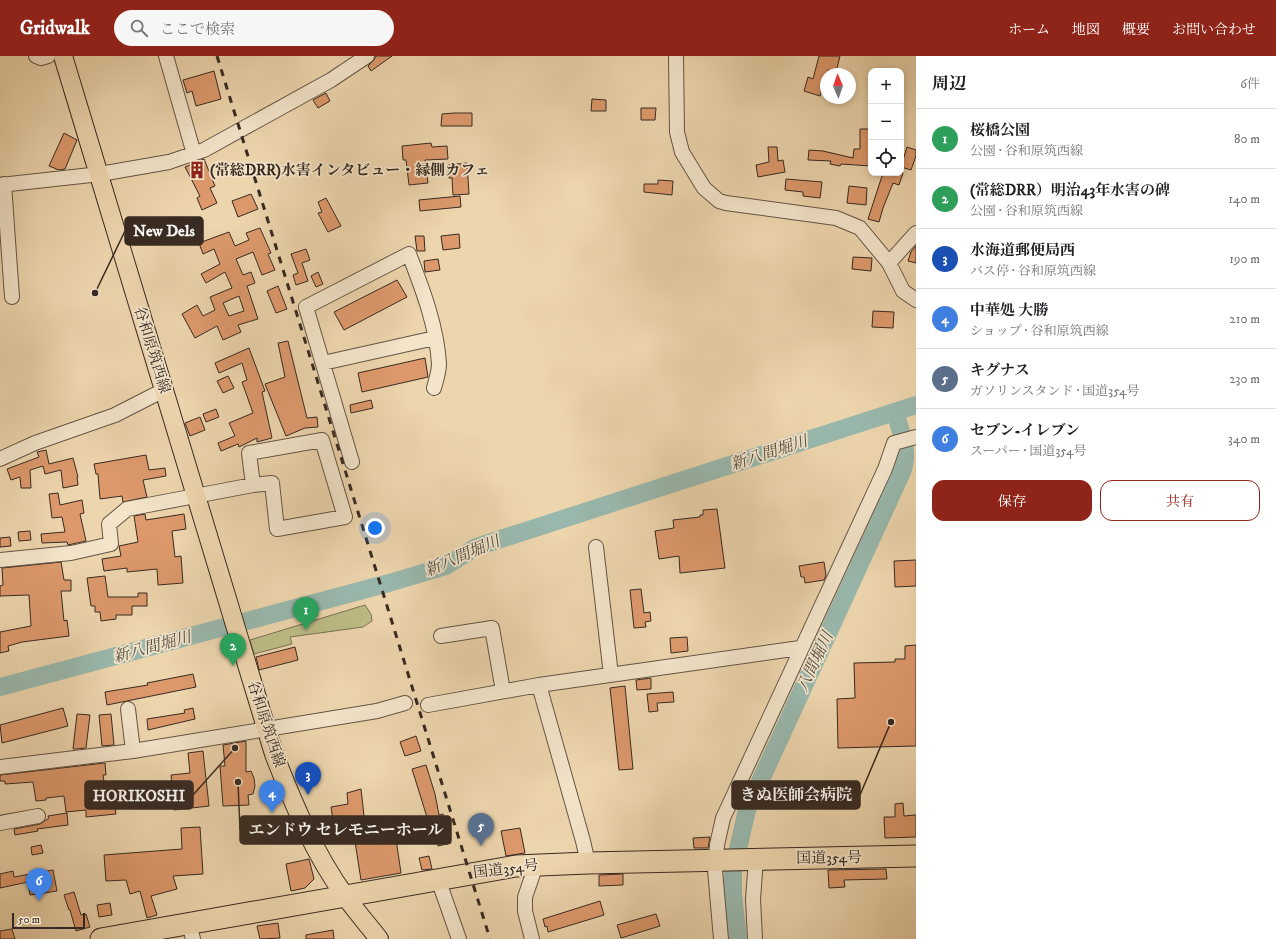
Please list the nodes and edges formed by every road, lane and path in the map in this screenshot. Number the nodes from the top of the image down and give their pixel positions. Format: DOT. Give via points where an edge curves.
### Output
graph roads {
  1 [pos="36,56"];
  2 [pos="48,56"];
  3 [pos="63,56"];
  4 [pos="166,56"];
  5 [pos="368,56"];
  6 [pos="676,56"];
  7 [pos="194,154"];
  8 [pos="100,174"];
  9 [pos="2,184"];
  10 [pos="916,233"];
  11 [pos="889,263"];
  12 [pos="12,298"];
  13 [pos="916,300"];
  14 [pos="435,338"];
  15 [pos="323,363"];
  16 [pos="434,388"];
  17 [pos="164,390"];
  18 [pos="916,437"];
  19 [pos="0,459"];
  20 [pos="352,462"];
  21 [pos="253,485"];
  22 [pos="196,496"];
  23 [pos="596,547"];
  24 [pos="0,560"];
  25 [pos="440,636"];
  26 [pos="800,648"];
  27 [pos="611,676"];
  28 [pos="539,685"];
  29 [pos="503,691"];
  30 [pos="405,703"];
  31 [pos="428,705"];
  32 [pos="128,709"];
  33 [pos="266,729"];
  34 [pos="133,751"];
  35 [pos="0,767"];
  36 [pos="38,816"];
  37 [pos="0,823"];
  38 [pos="916,856"];
  39 [pos="736,859"];
  40 [pos="588,863"];
  41 [pos="536,865"];
  42 [pos="438,879"];
  43 [pos="344,895"];
  44 [pos="191,931"];
  45 [pos="101,939"];
  46 [pos="379,939"];
  47 [pos="459,939"];
  48 [pos="532,939"];
  49 [pos="721,939"];
  50 [pos="755,939"];
  1 -- 2 [label="street"];
  3 -- 8 [label="main road, 谷和原筑西線"];
  4 -- 7 [label="street"];
  5 -- 7 [label="street" via="331,80"];
  6 -- 11 [label="street" via="677,132 682,152 704,188 719,201 726,203 842,220 860,228"];
  7 -- 8 [label="street" via="169,162"];
  8 -- 9 [label="street"];
  8 -- 17 [label="main road, 谷和原筑西線"];
  9 -- 12 [label="street"];
  10 -- 11 [label="street"];
  11 -- 13 [label="street" via="903,291"];
  14 -- 15 [label="street"];
  14 -- 15 [label="street" via="425,294 409,254 306,307"];
  14 -- 16 [label="street" via="439,366"];
  15 -- 20 [label="street"];
  17 -- 19 [label="street" via="115,415 35,443"];
  17 -- 22 [label="main road, 谷和原筑西線"];
  18 -- 26 [label="street" via="894,443 885,469"];
  21 -- 21 [label="street" via="249,453 322,440 345,516 277,529 272,484"];
  21 -- 22 [label="street"];
  22 -- 24 [label="street" via="127,509 109,524 111,544 71,553"];
  22 -- 33 [label="main road, 谷和原筑西線"];
  23 -- 27 [label="street"];
  25 -- 29 [label="street" via="492,628"];
  26 -- 27 [label="street"];
  26 -- 39 [label="street" via="723,818"];
  27 -- 28 [label="street"];
  28 -- 29 [label="street"];
  28 -- 40 [label="street"];
  29 -- 31 [label="street"];
  30 -- 33 [label="street" via="377,711"];
  32 -- 34 [label="street"];
  33 -- 34 [label="street"];
  33 -- 43 [label="main road, 谷和原筑西線" via="294,806"];
  34 -- 35 [label="street"];
  36 -- 37 [label="street"];
  38 -- 39 [label="highway, 国道354号"];
  39 -- 40 [label="highway, 国道354号"];
  39 -- 49 [label="street"];
  39 -- 50 [label="street" via="753,899"];
  40 -- 41 [label="highway, 国道354号"];
  41 -- 42 [label="highway, 国道354号" via="497,868"];
  41 -- 48 [label="street" via="525,897 525,911"];
  42 -- 43 [label="highway, 国道354号"];
  42 -- 47 [label="street"];
  43 -- 44 [label="highway, 国道354号"];
  43 -- 46 [label="main road, 谷和原筑西線"];
  44 -- 45 [label="highway, 国道354号"];
}
